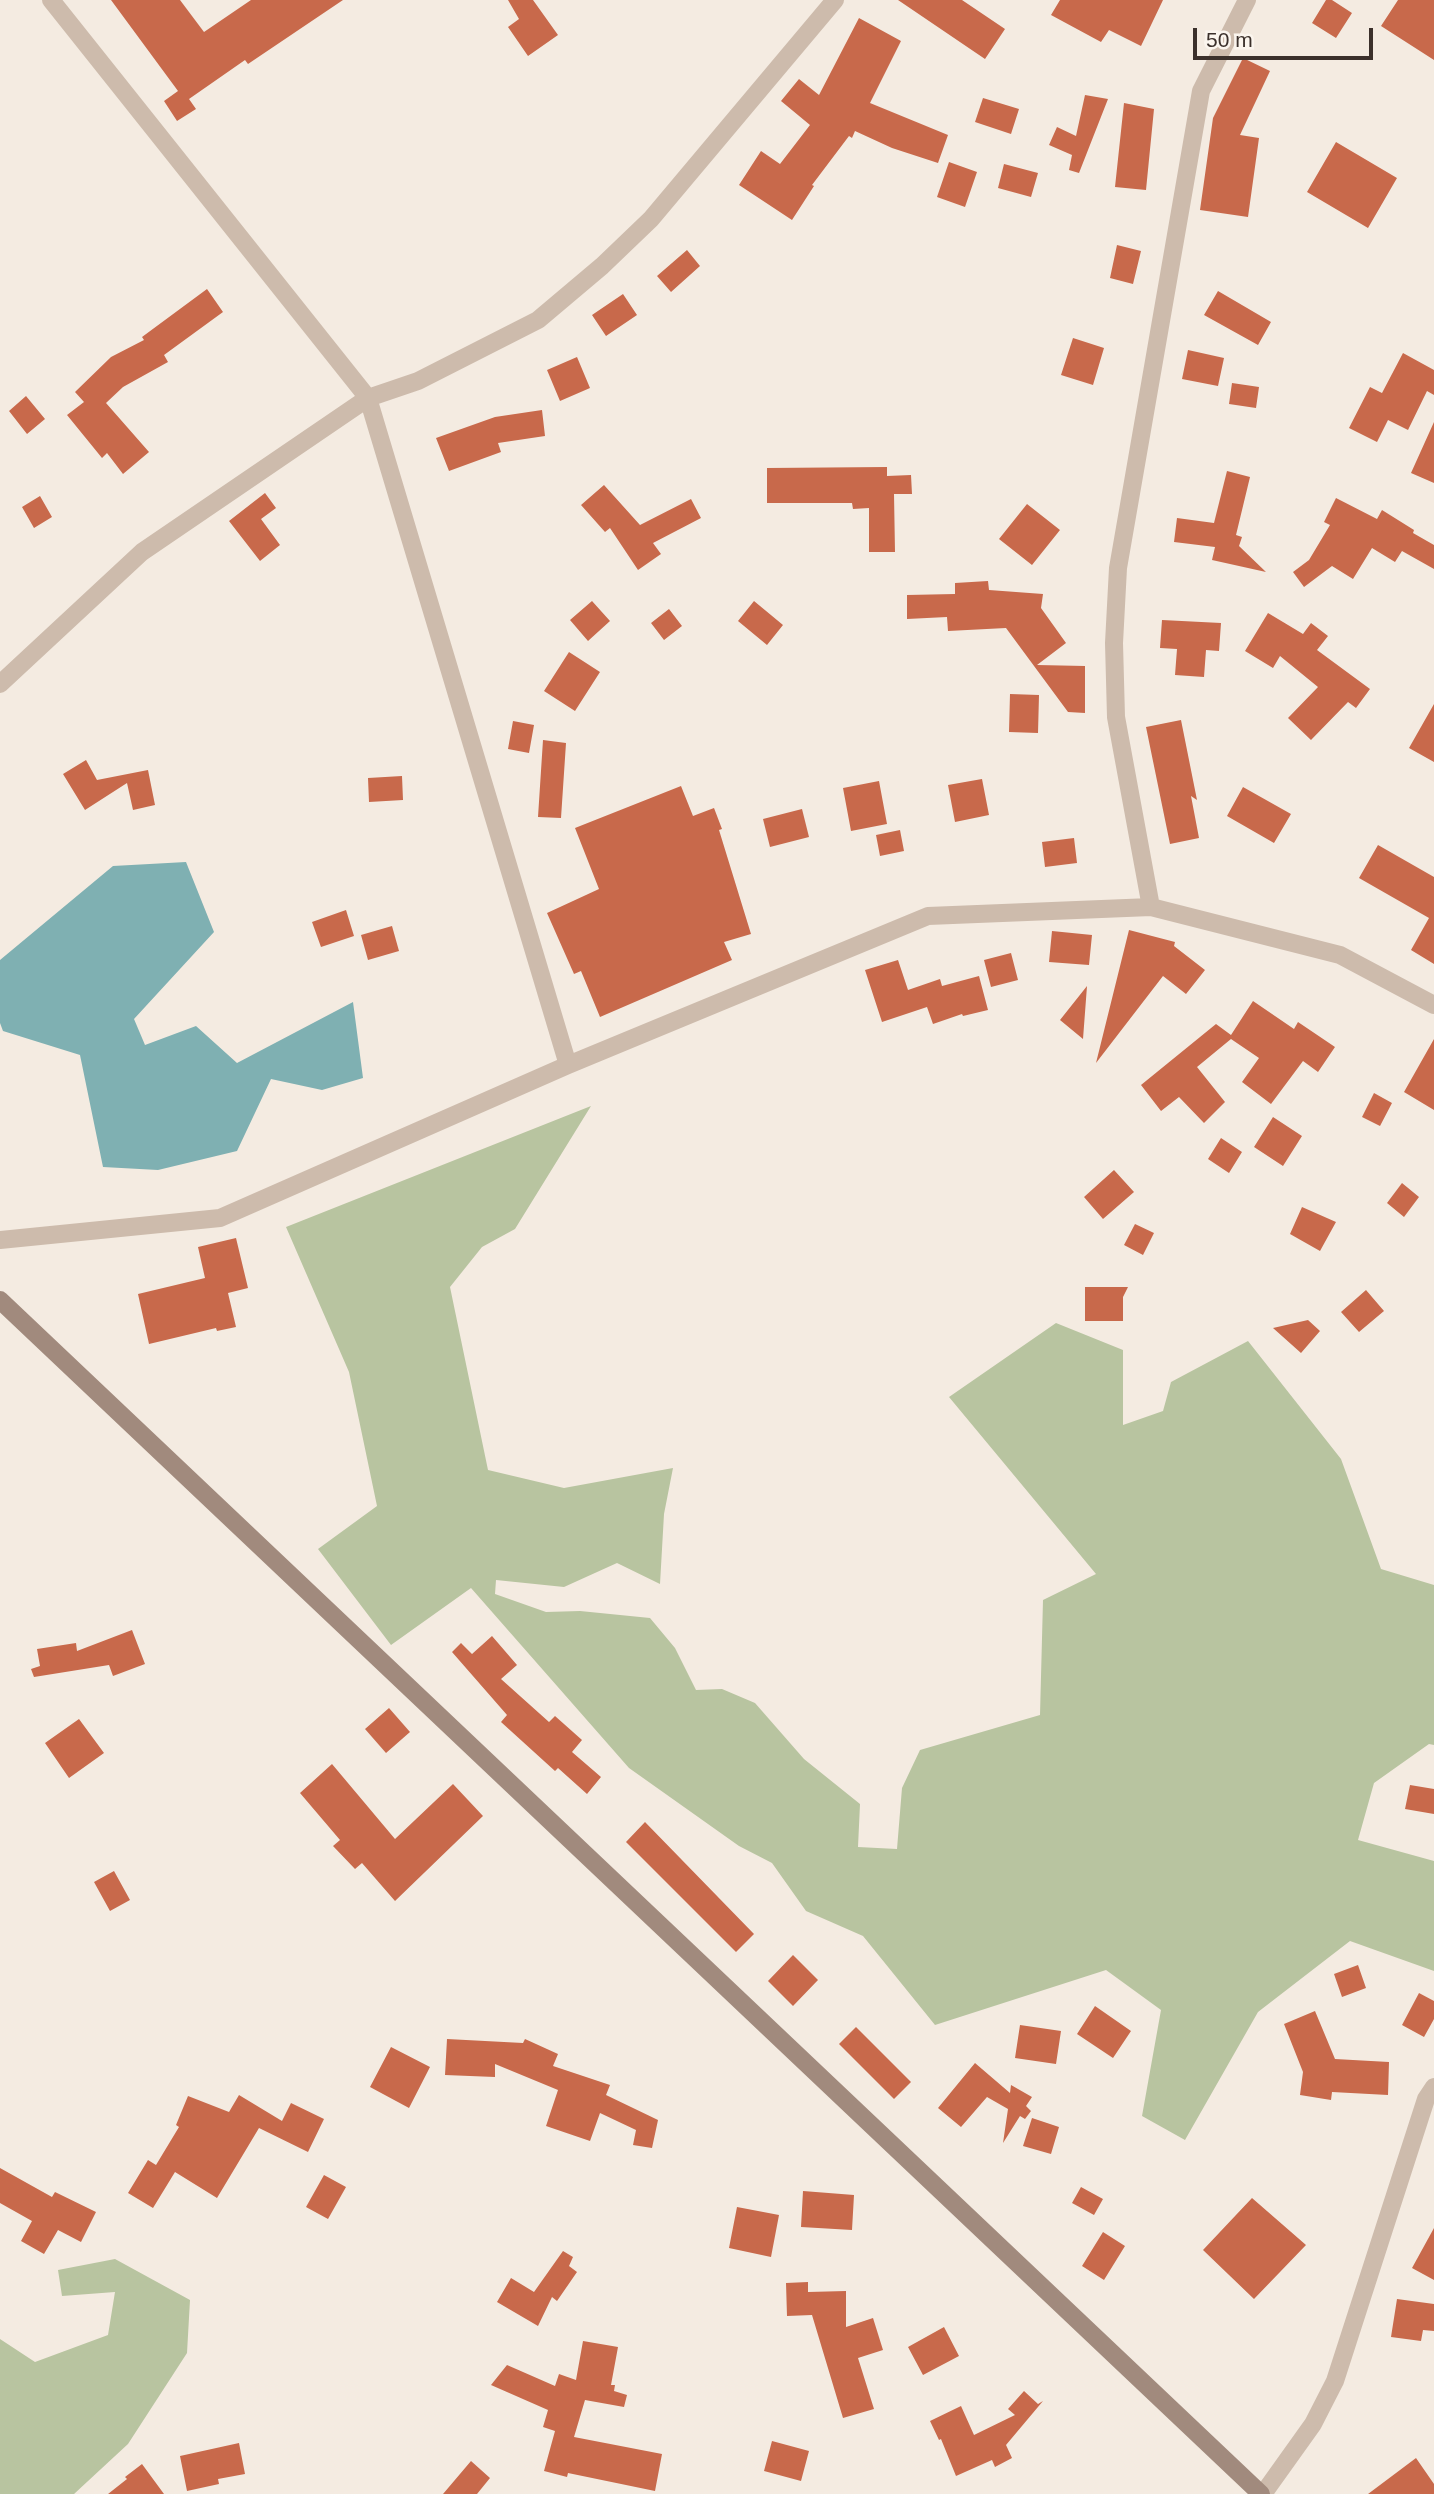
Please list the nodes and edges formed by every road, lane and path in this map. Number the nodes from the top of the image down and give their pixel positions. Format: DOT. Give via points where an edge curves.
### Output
graph roads {
  1 [pos="51,0"];
  2 [pos="835,0"];
  3 [pos="1247,0"];
  4 [pos="368,398"];
  5 [pos="0,684"];
  6 [pos="1151,907"];
  7 [pos="1434,1005"];
  8 [pos="568,1065"];
  9 [pos="0,1240"];
  10 [pos="0,1300"];
  11 [pos="1434,2087"];
  12 [pos="1262,2494"];
  1 -- 4 [label="street"];
  2 -- 4 [label="street" via="651,219 603,266 538,320 418,381"];
  3 -- 6 [label="street" via="1201,91 1118,568 1116,717"];
  4 -- 5 [label="street" via="142,552"];
  4 -- 8 [label="street"];
  6 -- 7 [label="street" via="1340,955"];
  6 -- 8 [label="street" via="928,916"];
  8 -- 9 [label="street" via="220,1218"];
  10 -- 12 [label="street"];
  11 -- 12 [label="street" via="1426,2099 1335,2381 1313,2424"];
}
